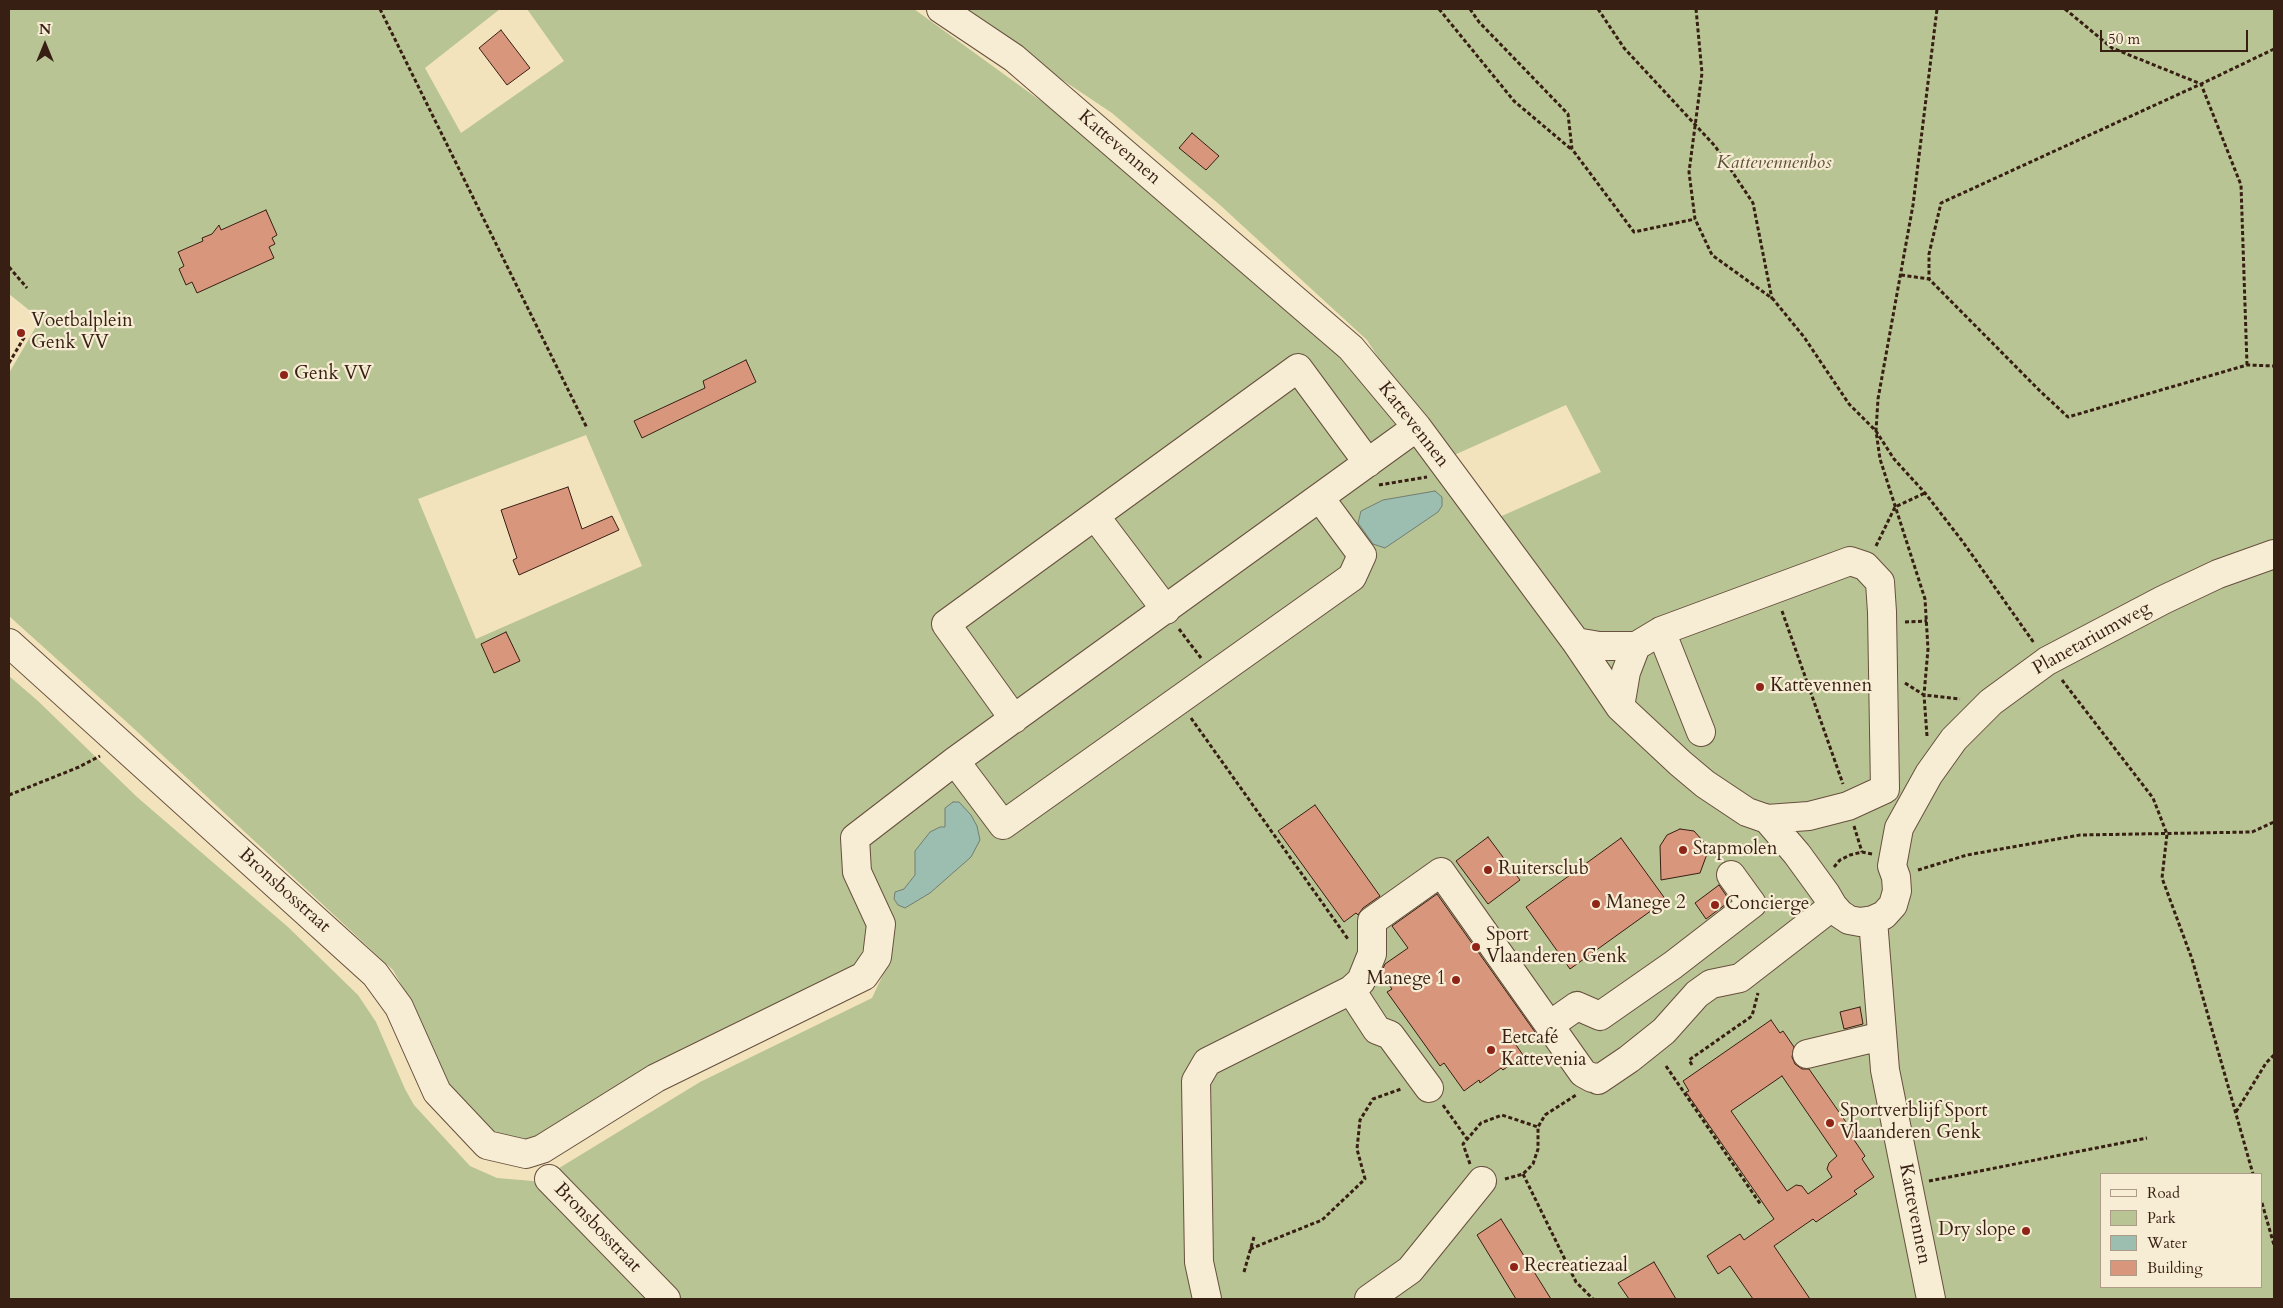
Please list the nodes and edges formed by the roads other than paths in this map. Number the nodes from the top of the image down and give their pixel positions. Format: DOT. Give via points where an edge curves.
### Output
graph roads {
  1 [pos="941,9"];
  2 [pos="1417,427"];
  3 [pos="1368,463"];
  4 [pos="1320,498"];
  5 [pos="1095,516"];
  6 [pos="2274,554"];
  7 [pos="1166,610"];
  8 [pos="1661,631"];
  9 [pos="1576,642"];
  10 [pos="9,643"];
  11 [pos="1636,646"];
  12 [pos="1620,707"];
  13 [pos="1014,719"];
  14 [pos="1700,732"];
  15 [pos="955,762"];
  16 [pos="1767,819"];
  17 [pos="1732,875"];
  18 [pos="1830,900"];
  19 [pos="1873,920"];
  20 [pos="1673,964"];
  21 [pos="1351,990"];
  22 [pos="1697,994"];
  23 [pos="1550,1025"];
  24 [pos="1882,1036"];
  25 [pos="1807,1054"];
  26 [pos="1426,1084"];
  27 [pos="549,1179"];
  28 [pos="1483,1179"];
  29 [pos="666,1299"];
  30 [pos="1207,1299"];
  31 [pos="1369,1299"];
  32 [pos="1931,1299"];
  1 -- 2 [label="street, Kattevennen" via="1014,58 1351,348"];
  2 -- 3 [label="street"];
  2 -- 9 [label="street, Kattevennen"];
  3 -- 4 [label="street"];
  3 -- 5 [label="street" via="1298,368"];
  4 -- 7 [label="street"];
  4 -- 15 [label="street" via="1362,555 1352,577 1003,825"];
  5 -- 7 [label="street"];
  5 -- 13 [label="street" via="946,624"];
  6 -- 19 [label="street, Planetariumweg" via="2218,574 2047,661 1991,702 1954,739 1929,774 1899,828 1894,871 1898,891 1884,916"];
  7 -- 13 [label="street"];
  8 -- 11 [label="street"];
  8 -- 14 [label="street"];
  8 -- 16 [label="street" via="1850,561 1866,566 1880,582 1885,789 1848,806 1809,816"];
  9 -- 11 [label="street"];
  9 -- 12 [label="street, Kattevennen"];
  10 -- 15 [label="street, Bronsbosstraat" via="375,974 399,1007 437,1092 487,1145 526,1154 542,1149 656,1078 864,976 878,957 881,924 857,872 855,838"];
  11 -- 12 [label="street" via="1626,672"];
  12 -- 16 [label="street, Kattevennen" via="1705,784 1747,812"];
  13 -- 15 [label="street"];
  16 -- 18 [label="street, Kattevennen"];
  17 -- 20 [label="street" via="1752,904"];
  18 -- 19 [label="street" via="1849,920"];
  18 -- 22 [label="street" via="1774,952 1740,978 1712,984"];
  19 -- 24 [label="street, Kattevennen"];
  20 -- 22 [label="street"];
  20 -- 23 [label="street" via="1600,1016 1577,1006"];
  21 -- 23 [label="street" via="1361,981 1372,954 1372,921 1441,872"];
  21 -- 26 [label="street" via="1377,1030 1390,1035"];
  21 -- 30 [label="street" via="1207,1062 1196,1081 1198,1262"];
  22 -- 23 [label="street" via="1664,1030 1600,1079 1583,1073"];
  24 -- 25 [label="street"];
  24 -- 32 [label="street, Kattevennen" via="1885,1070"];
  27 -- 29 [label="street, Bronsbosstraat"];
  28 -- 31 [label="street" via="1410,1270"];
}
